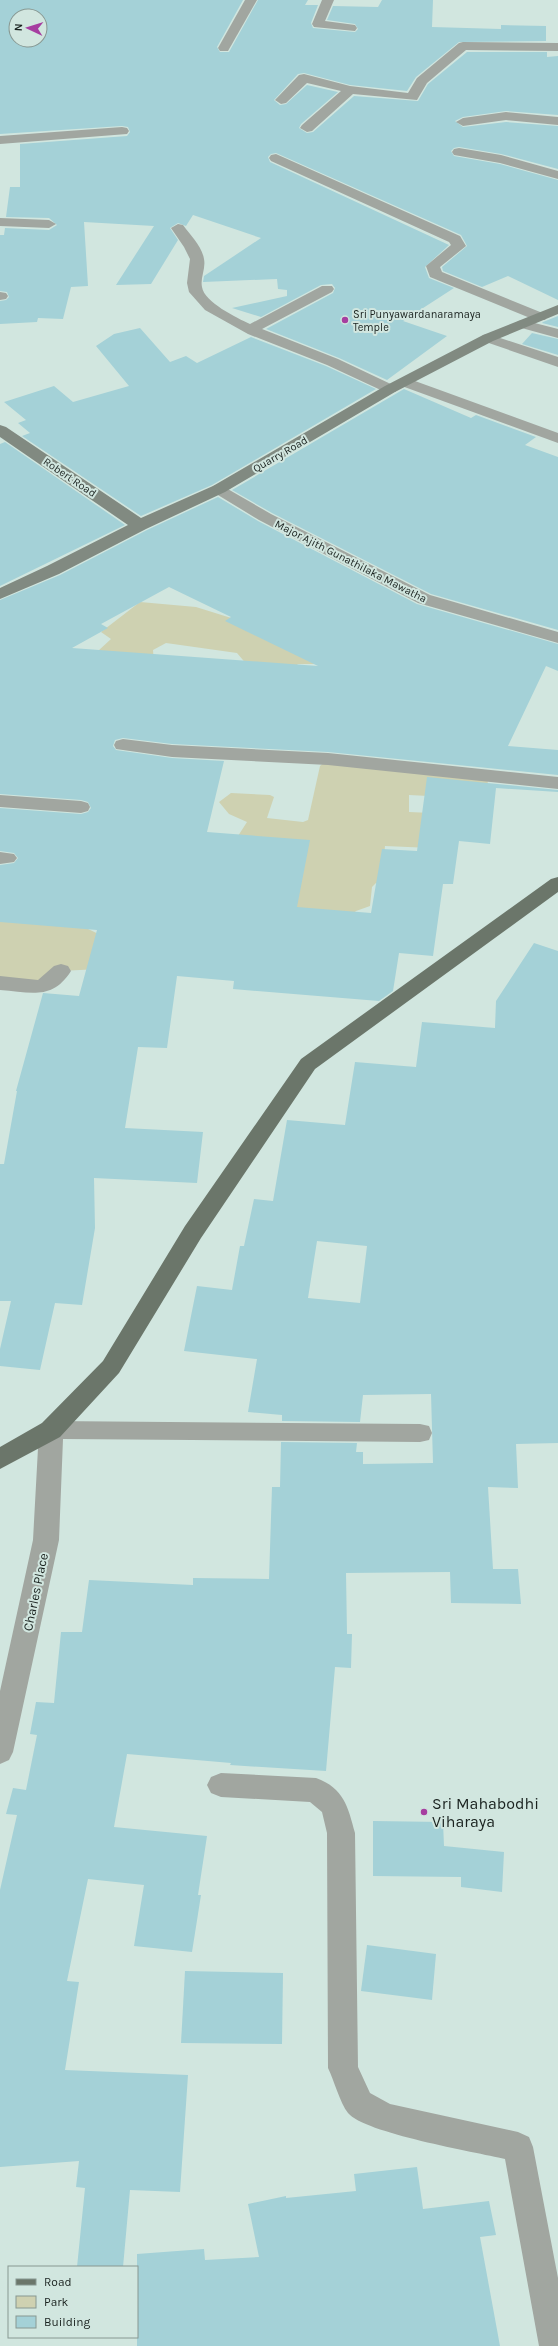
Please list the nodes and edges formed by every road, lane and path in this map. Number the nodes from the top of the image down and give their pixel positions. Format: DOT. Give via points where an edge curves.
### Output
graph roads {
  1 [pos="251,0"];
  2 [pos="328,0"];
  3 [pos="351,28"];
  4 [pos="558,47"];
  5 [pos="224,48"];
  6 [pos="350,90"];
  7 [pos="281,100"];
  8 [pos="558,121"];
  9 [pos="463,122"];
  10 [pos="307,128"];
  11 [pos="122,131"];
  12 [pos="0,140"];
  13 [pos="459,152"];
  14 [pos="276,158"];
  15 [pos="558,175"];
  16 [pos="0,222"];
  17 [pos="49,224"];
  18 [pos="178,228"];
  19 [pos="327,289"];
  20 [pos="558,309"];
  21 [pos="540,317"];
  22 [pos="523,324"];
  23 [pos="251,330"];
  24 [pos="558,334"];
  25 [pos="488,338"];
  26 [pos="558,362"];
  27 [pos="397,386"];
  28 [pos="0,430"];
  29 [pos="558,438"];
  30 [pos="219,489"];
  31 [pos="140,524"];
  32 [pos="0,594"];
  33 [pos="558,638"];
  34 [pos="123,745"];
  35 [pos="558,783"];
  36 [pos="0,801"];
  37 [pos="81,807"];
  38 [pos="558,883"];
  39 [pos="61,971"];
  40 [pos="0,983"];
  41 [pos="51,1430"];
  42 [pos="420,1433"];
  43 [pos="0,1459"];
  44 [pos="0,1752"];
  45 [pos="221,1785"];
  46 [pos="555,2346"];
  1 -- 5 [label="street"];
  2 -- 3 [label="street" via="318,24"];
  4 -- 6 [label="street" via="463,46 422,81 412,97"];
  6 -- 7 [label="street" via="304,78"];
  6 -- 10 [label="street"];
  8 -- 9 [label="street" via="506,116"];
  11 -- 12 [label="street"];
  13 -- 15 [label="street" via="501,159"];
  14 -- 21 [label="street" via="455,239 459,246 433,266 435,274"];
  16 -- 17 [label="street"];
  18 -- 23 [label="street" via="191,245 197,260 193,288 199,297"];
  19 -- 23 [label="street"];
  20 -- 21 [label="street, Quarry Road"];
  21 -- 22 [label="street, Quarry Road"];
  22 -- 24 [label="street"];
  22 -- 25 [label="street, Quarry Road"];
  23 -- 27 [label="street"];
  25 -- 26 [label="street"];
  25 -- 27 [label="street, Quarry Road"];
  27 -- 29 [label="street"];
  27 -- 30 [label="street, Quarry Road"];
  28 -- 31 [label="street, Robert Road"];
  30 -- 31 [label="street, Quarry Road"];
  30 -- 33 [label="street, Major Ajith Gunathilaka Mawatha" via="265,517 424,599"];
  31 -- 32 [label="street, Quarry Road" via="53,570"];
  34 -- 35 [label="street" via="172,751 328,758"];
  36 -- 37 [label="street"];
  38 -- 41 [label="main road" via="308,1064 193,1232 111,1367"];
  39 -- 40 [label="street" via="43,987"];
  41 -- 42 [label="street"];
  41 -- 43 [label="main road"];
  41 -- 44 [label="street, Charles Place" via="46,1540"];
  45 -- 46 [label="street" via="316,1790 334,1806 341,1833 343,2068 359,2102 386,2117 518,2147"];
}
